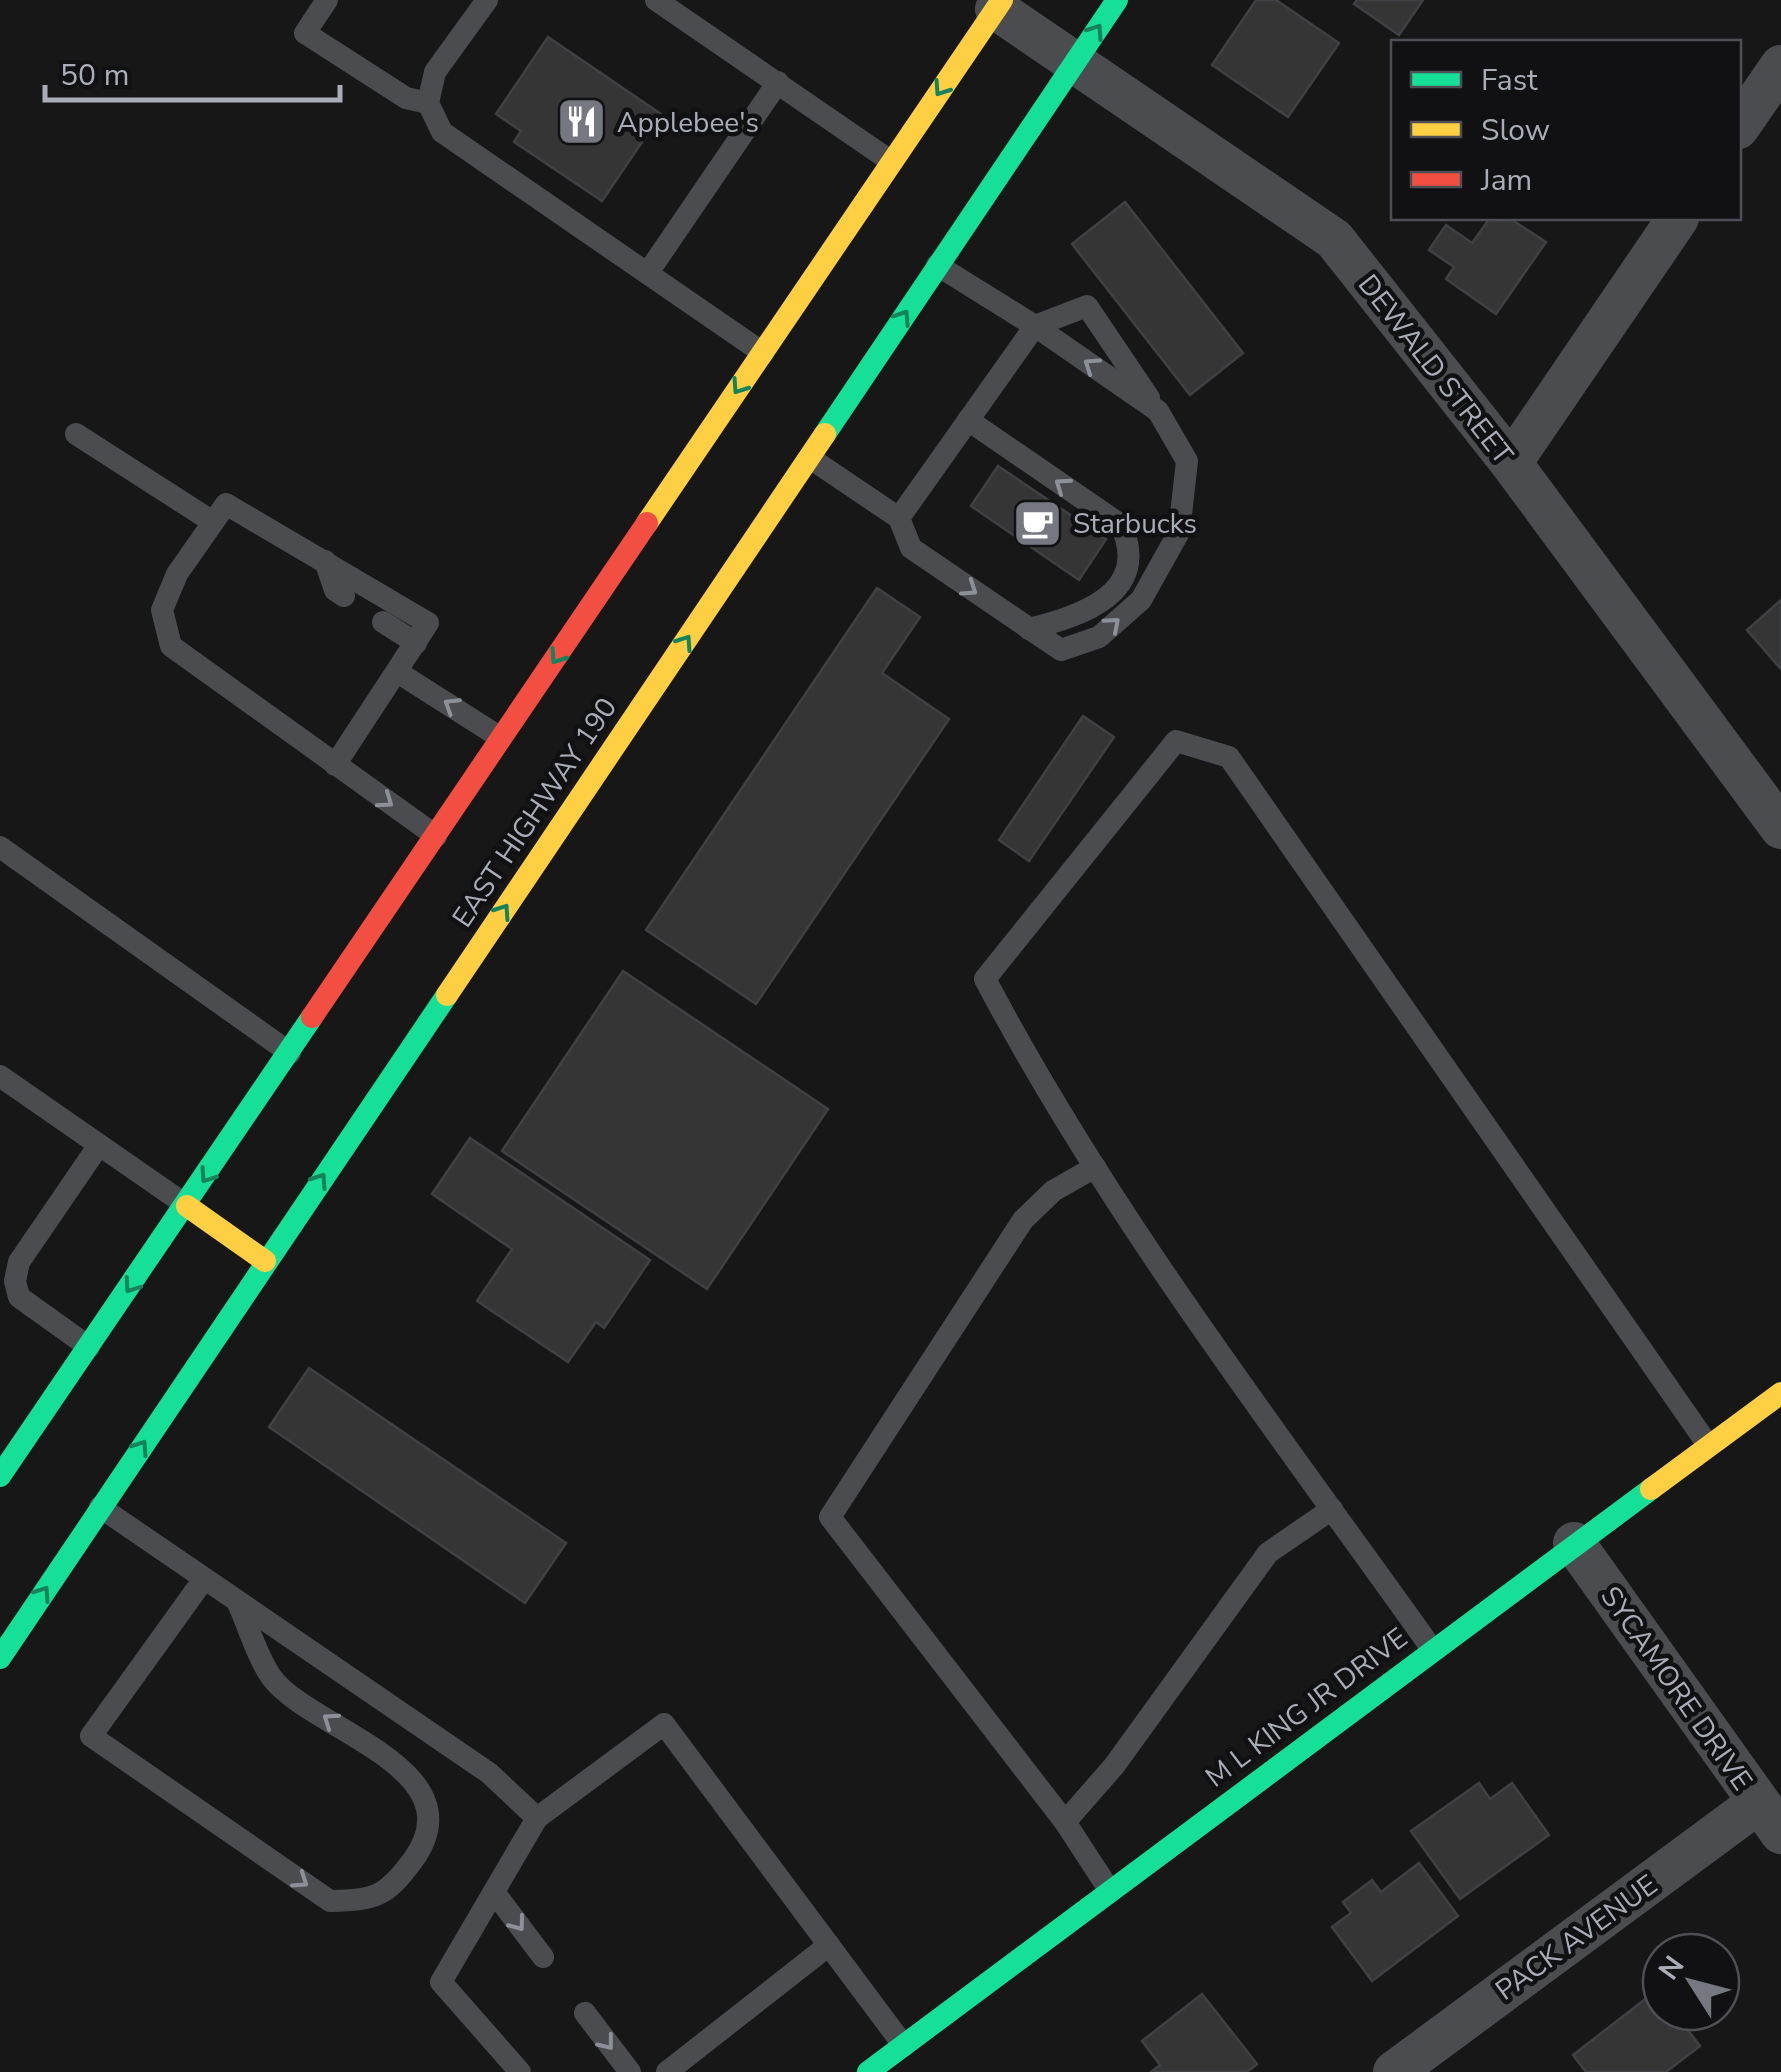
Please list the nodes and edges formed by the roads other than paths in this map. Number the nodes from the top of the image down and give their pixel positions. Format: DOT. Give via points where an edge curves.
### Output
graph roads {
  1 [pos="326,0"];
  2 [pos="487,0"];
  3 [pos="656,0"];
  4 [pos="1117,0"];
  5 [pos="994,3"];
  6 [pos="1075,62"];
  7 [pos="1781,66"];
  8 [pos="778,82"];
  9 [pos="428,103"];
  10 [pos="1741,124"];
  11 [pos="892,162"];
  12 [pos="1677,220"];
  13 [pos="937,266"];
  14 [pos="649,271"];
  15 [pos="1035,326"];
  16 [pos="762,353"];
  17 [pos="1158,410"];
  18 [pos="968,420"];
  19 [pos="76,434"];
  20 [pos="810,458"];
  21 [pos="1510,463"];
  22 [pos="898,518"];
  23 [pos="213,522"];
  24 [pos="325,561"];
  25 [pos="344,596"];
  26 [pos="383,622"];
  27 [pos="1029,629"];
  28 [pos="416,643"];
  29 [pos="399,673"];
  30 [pos="502,738"];
  31 [pos="335,765"];
  32 [pos="1781,828"];
  33 [pos="436,836"];
  34 [pos="0,847"];
  35 [pos="290,1053"];
  36 [pos="0,1076"];
  37 [pos="99,1145"];
  38 [pos="1095,1167"];
  39 [pos="187,1206"];
  40 [pos="265,1261"];
  41 [pos="89,1347"];
  42 [pos="1781,1393"];
  43 [pos="1708,1445"];
  44 [pos="0,1476"];
  45 [pos="100,1508"];
  46 [pos="1332,1509"];
  47 [pos="1574,1543"];
  48 [pos="204,1579"];
  49 [pos="236,1601"];
  50 [pos="1432,1650"];
  51 [pos="0,1658"];
  52 [pos="538,1818"];
  53 [pos="1770,1818"];
  54 [pos="1065,1822"];
  55 [pos="1110,1891"];
  56 [pos="494,1892"];
  57 [pos="829,1945"];
  58 [pos="543,1957"];
  59 [pos="584,2014"];
  60 [pos="904,2046"];
  61 [pos="520,2072"];
  62 [pos="630,2072"];
  63 [pos="667,2072"];
  64 [pos="868,2072"];
  65 [pos="1394,2072"];
  1 -- 9 [label="lane" via="305,33 406,98"];
  2 -- 9 [label="lane" via="435,72"];
  3 -- 8 [label="lane"];
  6 -- 4 [label="main road, EAST HIGHWAY 190, one-way"];
  5 -- 6 [label="street, DEWALD STREET"];
  5 -- 11 [label="main road, one-way"];
  6 -- 13 [label="main road, EAST HIGHWAY 190"];
  6 -- 21 [label="street, DEWALD STREET" via="1334,239"];
  7 -- 10 [label="street"];
  8 -- 11 [label="lane"];
  8 -- 14 [label="lane"];
  9 -- 14 [label="lane" via="442,132"];
  11 -- 16 [label="main road"];
  12 -- 21 [label="street"];
  13 -- 15 [label="lane"];
  20 -- 13 [label="main road, EAST HIGHWAY 190, one-way"];
  14 -- 16 [label="lane"];
  17 -- 15 [label="lane, one-way"];
  15 -- 17 [label="lane" via="1087,306"];
  15 -- 18 [label="lane"];
  16 -- 30 [label="main road, one-way"];
  27 -- 17 [label="lane, one-way" via="1061,650 1099,637 1141,600 1179,532 1187,462"];
  18 -- 22 [label="lane"];
  27 -- 18 [label="lane, one-way" via="1094,610 1127,567 1129,544 1121,525"];
  19 -- 23 [label="lane"];
  20 -- 22 [label="lane"];
  40 -- 20 [label="main road, EAST HIGHWAY 190, one-way"];
  21 -- 32 [label="street, DEWALD STREET"];
  22 -- 27 [label="lane, one-way" via="910,548"];
  23 -- 24 [label="lane" via="226,504"];
  23 -- 31 [label="lane" via="177,574 162,610 171,646"];
  24 -- 25 [label="lane" via="335,590"];
  24 -- 28 [label="lane" via="428,623"];
  26 -- 28 [label="lane"];
  28 -- 29 [label="lane"];
  30 -- 29 [label="lane, one-way"];
  29 -- 31 [label="lane"];
  30 -- 33 [label="main road"];
  31 -- 33 [label="lane, one-way"];
  33 -- 35 [label="main road"];
  34 -- 35 [label="lane"];
  35 -- 39 [label="main road, one-way"];
  36 -- 37 [label="lane"];
  37 -- 39 [label="lane"];
  37 -- 41 [label="lane" via="19,1262 15,1281 19,1297"];
  38 -- 43 [label="lane" via="1042,1088 985,979 1176,741 1229,756"];
  38 -- 46 [label="lane"];
  38 -- 54 [label="lane" via="1053,1191 1023,1220 830,1517"];
  39 -- 40 [label="main road"];
  39 -- 41 [label="main road, one-way"];
  45 -- 40 [label="main road, EAST HIGHWAY 190, one-way"];
  41 -- 44 [label="main road"];
  42 -- 43 [label="main road, M L KING JR DRIVE"];
  43 -- 47 [label="main road, M L KING JR DRIVE"];
  45 -- 48 [label="lane"];
  51 -- 45 [label="main road, EAST HIGHWAY 190, one-way"];
  46 -- 50 [label="lane"];
  46 -- 54 [label="lane" via="1268,1553 1114,1766"];
  47 -- 50 [label="main road, M L KING JR DRIVE"];
  47 -- 53 [label="street, SYCAMORE DRIVE"];
  48 -- 49 [label="lane"];
  48 -- 49 [label="lane, one-way" via="90,1736 330,1900 369,1900 393,1887 423,1846 428,1811 414,1779 273,1680"];
  49 -- 52 [label="lane" via="488,1773"];
  50 -- 55 [label="main road, M L KING JR DRIVE"];
  52 -- 56 [label="lane"];
  52 -- 57 [label="lane" via="664,1724"];
  53 -- 65 [label="street, PACK AVENUE"];
  54 -- 55 [label="lane"];
  55 -- 60 [label="main road, M L KING JR DRIVE"];
  56 -- 58 [label="lane, one-way"];
  56 -- 61 [label="lane" via="441,1982"];
  57 -- 60 [label="lane"];
  57 -- 63 [label="lane"];
  59 -- 62 [label="lane, one-way"];
  60 -- 64 [label="main road, M L KING JR DRIVE"];
}
